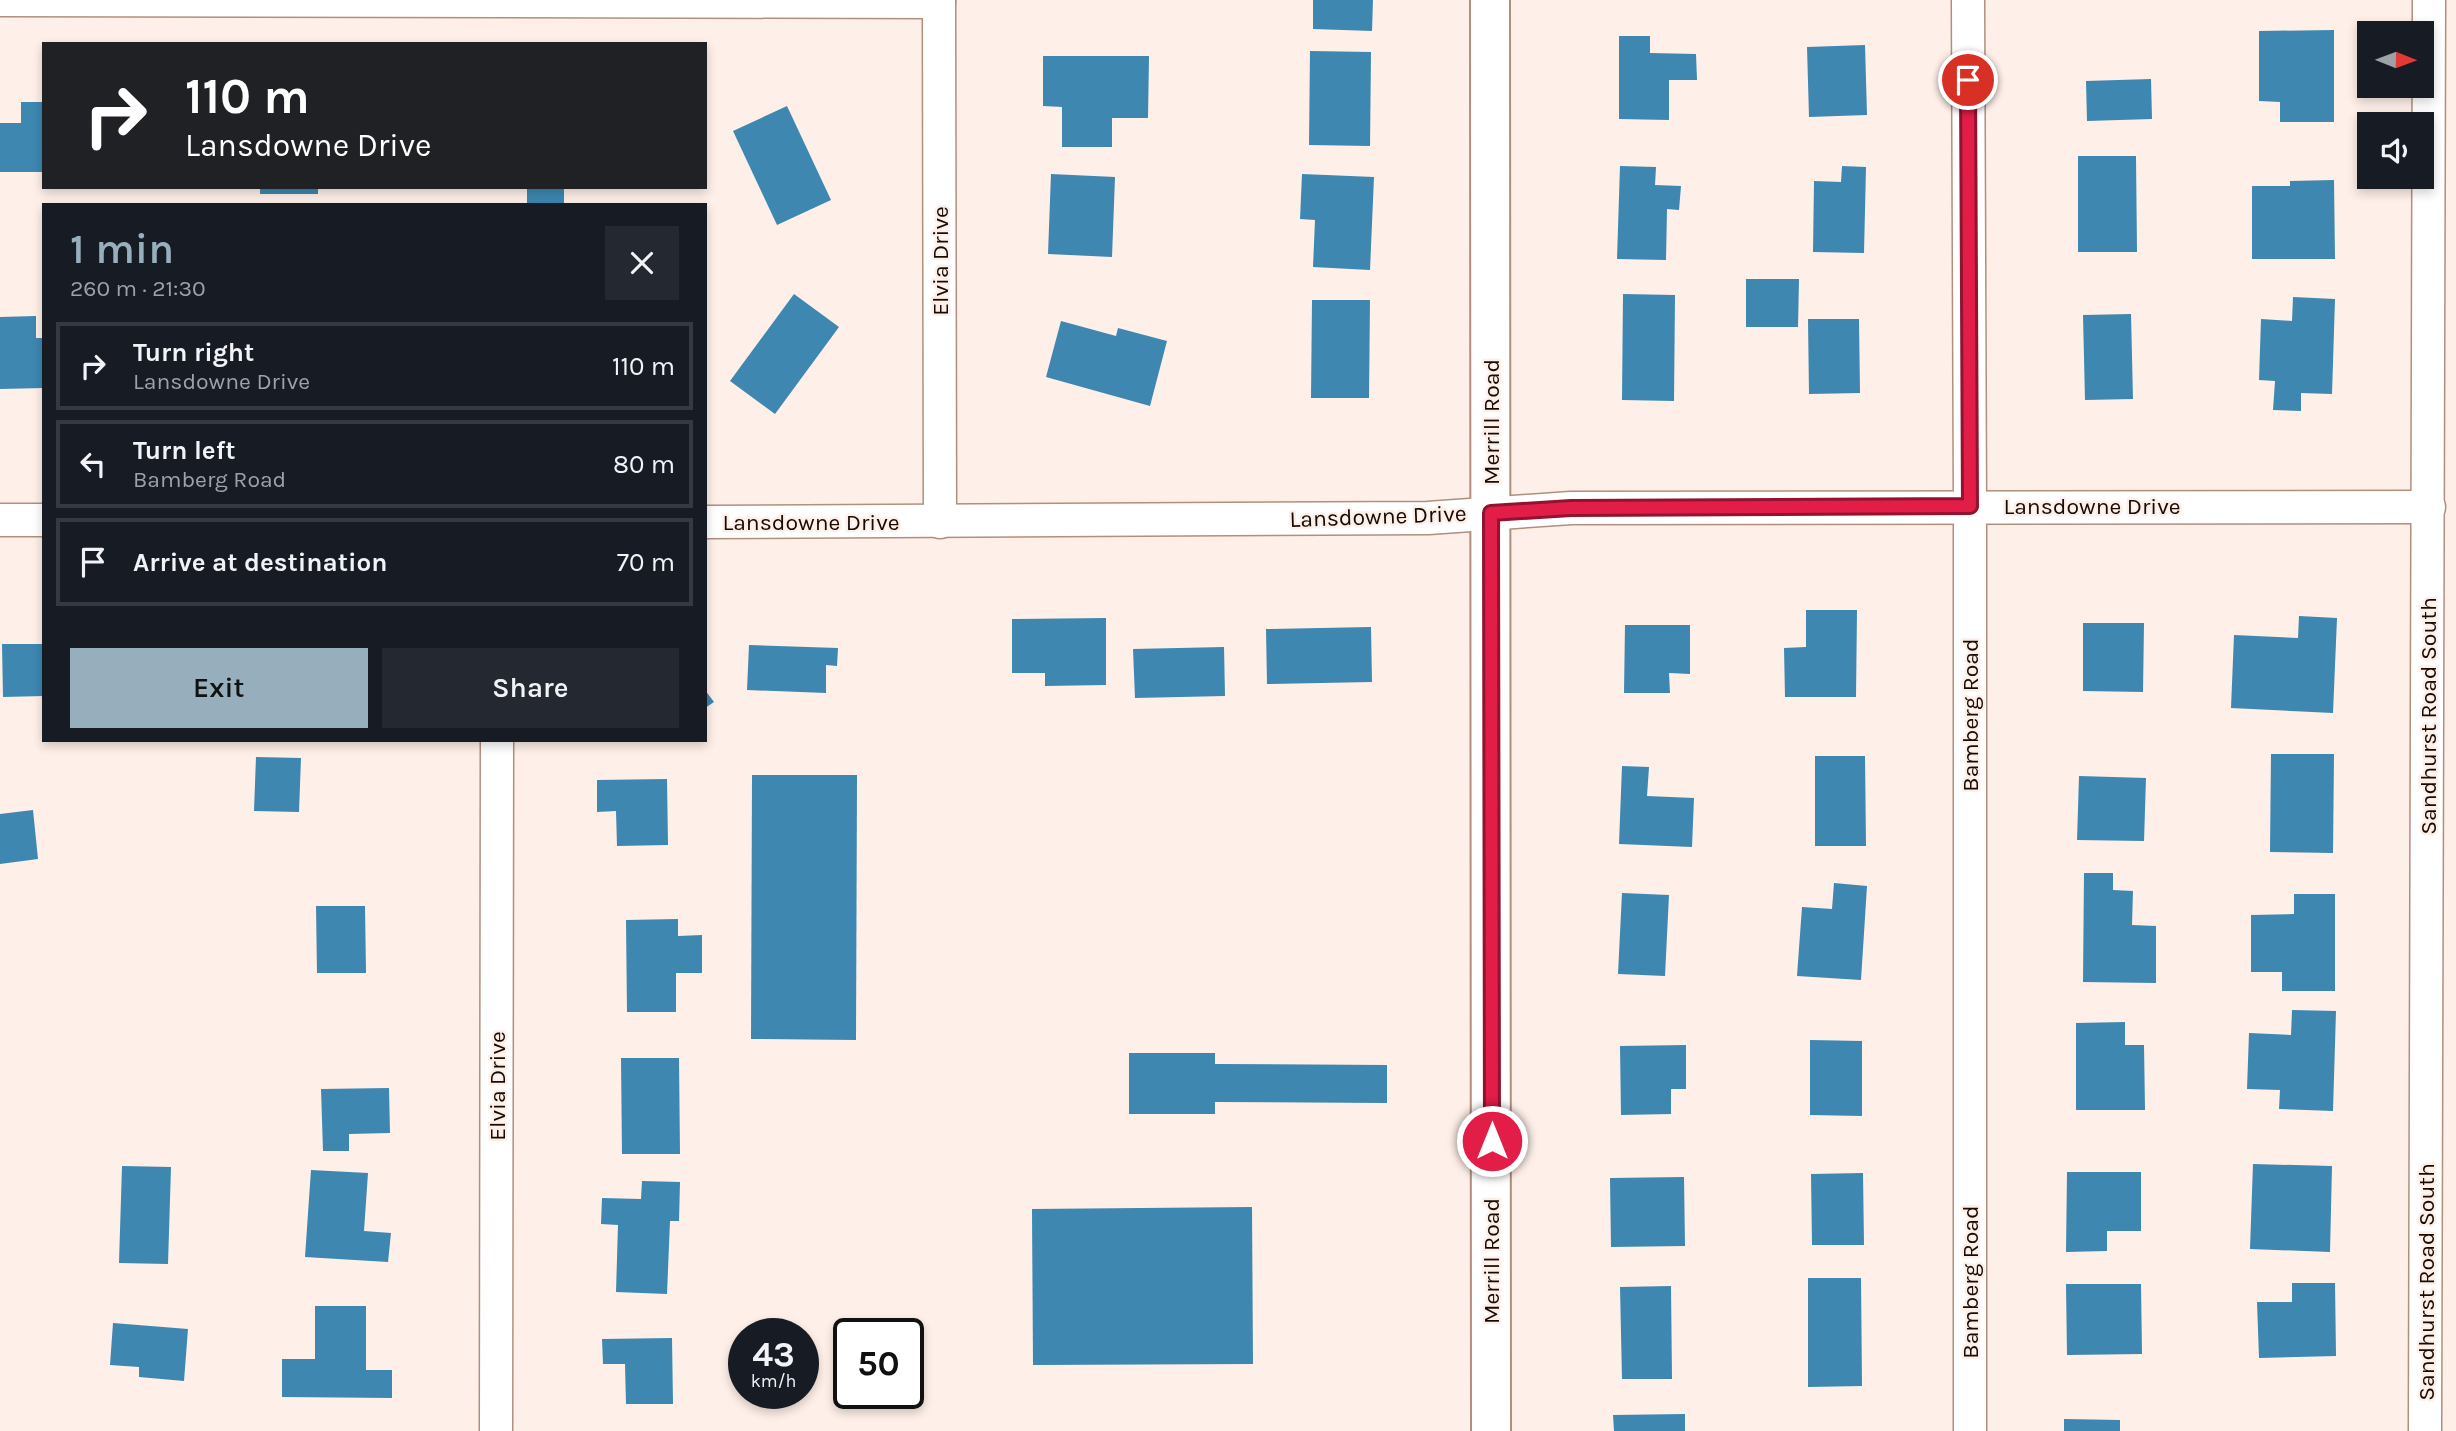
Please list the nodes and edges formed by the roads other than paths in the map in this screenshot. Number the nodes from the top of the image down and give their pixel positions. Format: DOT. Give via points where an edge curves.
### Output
graph roads {
  1 [pos="0,0"];
  2 [pos="1490,0"];
  3 [pos="1968,0"];
  4 [pos="2428,0"];
  5 [pos="939,1"];
  6 [pos="1970,506"];
  7 [pos="2429,507"];
  8 [pos="1491,513"];
  9 [pos="0,520"];
  10 [pos="42,520"];
  11 [pos="707,522"];
  12 [pos="940,522"];
  13 [pos="497,742"];
  14 [pos="496,1431"];
  15 [pos="1491,1431"];
  16 [pos="1970,1431"];
  17 [pos="2425,1431"];
  1 -- 5 [label="street"];
  2 -- 8 [label="main road, Merrill Road"];
  3 -- 6 [label="street, Bamberg Road"];
  4 -- 7 [label="street, Sandhurst Road South"];
  5 -- 12 [label="street, Elvia Drive"];
  6 -- 7 [label="street, Lansdowne Drive"];
  6 -- 8 [label="street, Lansdowne Drive" via="1571,508"];
  6 -- 16 [label="street, Bamberg Road"];
  7 -- 17 [label="street, Sandhurst Road South"];
  8 -- 12 [label="street, Lansdowne Drive"];
  8 -- 15 [label="main road, Merrill Road"];
  9 -- 10 [label="street"];
  11 -- 12 [label="street, Lansdowne Drive"];
  13 -- 14 [label="street, Elvia Drive"];
}
